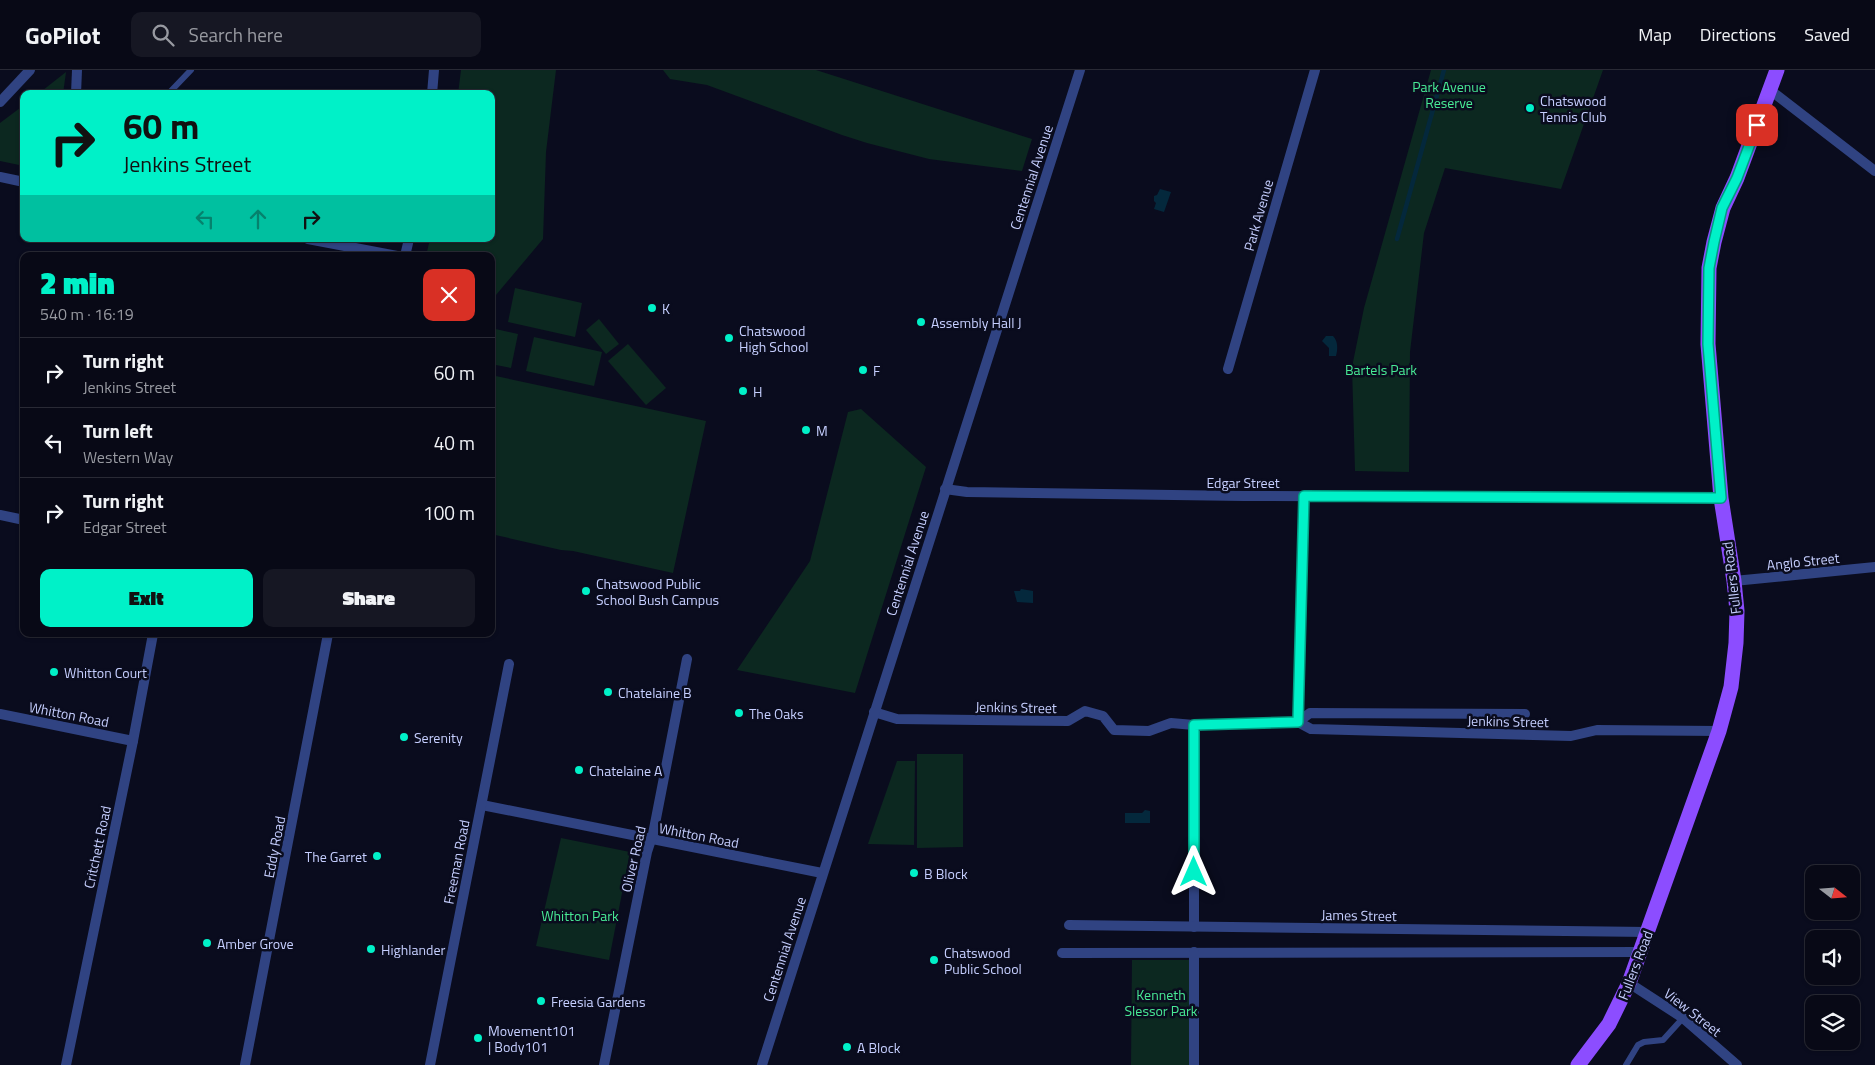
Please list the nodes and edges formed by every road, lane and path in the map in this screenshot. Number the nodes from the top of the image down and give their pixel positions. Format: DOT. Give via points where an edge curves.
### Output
graph roads {
  1 [pos="30,70"];
  2 [pos="77,70"];
  3 [pos="191,70"];
  4 [pos="434,70"];
  5 [pos="1080,70"];
  6 [pos="1315,70"];
  7 [pos="1777,70"];
  8 [pos="76,90"];
  9 [pos="172,90"];
  10 [pos="432,90"];
  11 [pos="1770,90"];
  12 [pos="0,102"];
  13 [pos="1875,171"];
  14 [pos="0,177"];
  15 [pos="20,181"];
  16 [pos="324,242"];
  17 [pos="376,252"];
  18 [pos="1228,369"];
  19 [pos="945,489"];
  20 [pos="1304,496"];
  21 [pos="1721,498"];
  22 [pos="0,516"];
  23 [pos="20,519"];
  24 [pos="1875,567"];
  25 [pos="1734,581"];
  26 [pos="152,637"];
  27 [pos="327,637"];
  28 [pos="687,659"];
  29 [pos="510,664"];
  30 [pos="874,712"];
  31 [pos="0,714"];
  32 [pos="1525,714"];
  33 [pos="1298,722"];
  34 [pos="1194,725"];
  35 [pos="1719,731"];
  36 [pos="133,741"];
  37 [pos="482,805"];
  38 [pos="651,840"];
  39 [pos="822,873"];
  40 [pos="1070,926"];
  41 [pos="1194,927"];
  42 [pos="1648,932"];
  43 [pos="1062,952"];
  44 [pos="1194,952"];
  45 [pos="1641,952"];
  46 [pos="1630,983"];
  47 [pos="1683,1018"];
  48 [pos="66,1065"];
  49 [pos="245,1065"];
  50 [pos="430,1065"];
  51 [pos="604,1065"];
  52 [pos="762,1065"];
  53 [pos="1194,1065"];
  54 [pos="1578,1065"];
  55 [pos="1626,1065"];
  56 [pos="1737,1065"];
  1 -- 12 [label="street"];
  2 -- 8 [label="street"];
  3 -- 9 [label="lane"];
  4 -- 10 [label="street"];
  5 -- 19 [label="street, Centennial Avenue"];
  6 -- 18 [label="street, Park Avenue"];
  7 -- 11 [label="main road, Fullers Road"];
  11 -- 13 [label="street"];
  11 -- 21 [label="main road, Fullers Road" via="1737,178 1722,208 1709,268 1708,344"];
  14 -- 15 [label="street"];
  16 -- 17 [label="street"];
  19 -- 20 [label="street, Edgar Street" via="967,492"];
  19 -- 30 [label="street, Centennial Avenue"];
  20 -- 21 [label="street, Edgar Street"];
  20 -- 33 [label="lane"];
  21 -- 25 [label="main road, Fullers Road"];
  22 -- 23 [label="street"];
  24 -- 25 [label="street, Anglo Street"];
  25 -- 35 [label="main road, Fullers Road" via="1737,611 1734,665"];
  26 -- 36 [label="street, Critchett Road"];
  27 -- 49 [label="street, Eddy Road"];
  28 -- 38 [label="street, Oliver Road"];
  29 -- 37 [label="street, Freeman Road"];
  30 -- 34 [label="street, Jenkins Street" via="897,719 1068,721 1085,712 1102,716 1114,730 1149,731 1171,723"];
  30 -- 39 [label="street, Centennial Avenue"];
  31 -- 36 [label="street, Whitton Road"];
  32 -- 33 [label="street, Jenkins Street" via="1310,713"];
  33 -- 34 [label="street, Jenkins Street"];
  33 -- 35 [label="street, Jenkins Street" via="1311,729 1571,736 1597,730"];
  34 -- 41 [label="street"];
  35 -- 42 [label="main road, Fullers Road"];
  36 -- 48 [label="street, Critchett Road"];
  37 -- 38 [label="street, Whitton Road"];
  37 -- 50 [label="street, Freeman Road"];
  38 -- 39 [label="street, Whitton Road"];
  38 -- 51 [label="street, Oliver Road"];
  39 -- 52 [label="street, Centennial Avenue"];
  40 -- 41 [label="street, James Street"];
  41 -- 42 [label="street, James Street"];
  42 -- 45 [label="main road, Fullers Road"];
  43 -- 44 [label="street"];
  44 -- 45 [label="street"];
  44 -- 53 [label="street"];
  45 -- 46 [label="main road, Fullers Road"];
  46 -- 47 [label="street, View Street"];
  46 -- 54 [label="main road, Fullers Road" via="1609,1024"];
  47 -- 55 [label="lane" via="1663,1040 1638,1045"];
  47 -- 56 [label="street, View Street"];
}
